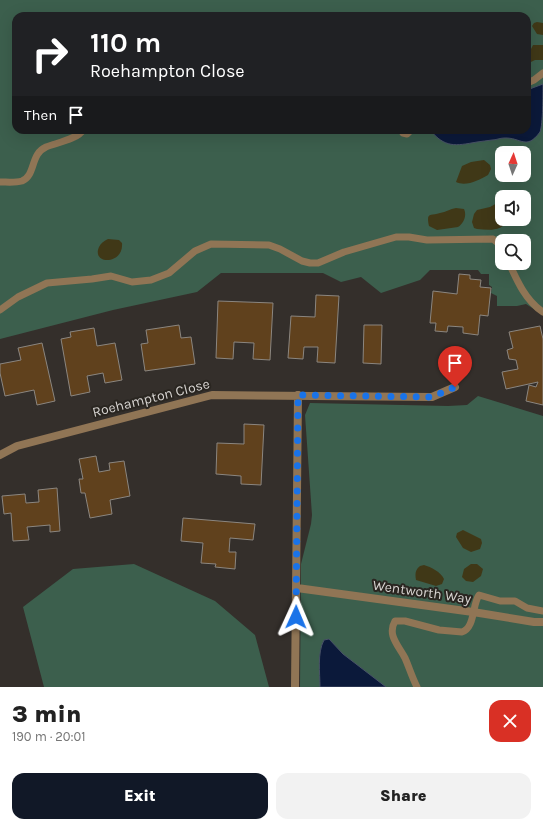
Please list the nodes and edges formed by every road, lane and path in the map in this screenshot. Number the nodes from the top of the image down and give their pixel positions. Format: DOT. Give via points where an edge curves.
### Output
graph roads {
  1 [pos="543,73"];
  2 [pos="531,81"];
  3 [pos="78,134"];
  4 [pos="0,182"];
  5 [pos="495,240"];
  6 [pos="512,270"];
  7 [pos="0,310"];
  8 [pos="543,312"];
  9 [pos="455,387"];
  10 [pos="298,395"];
  11 [pos="0,455"];
  12 [pos="297,588"];
  13 [pos="543,611"];
  14 [pos="473,612"];
  15 [pos="543,622"];
  16 [pos="295,687"];
  17 [pos="417,687"];
  1 -- 2 [label="lane"];
  3 -- 4 [label="lane" via="41,150 25,179 18,182"];
  5 -- 7 [label="lane" via="427,240 396,237 344,252 323,262 310,263 269,245 211,244 201,247 160,277 136,282 106,276 92,280 47,283 18,297"];
  6 -- 8 [label="lane" via="524,293 533,305"];
  9 -- 10 [label="street, Roehampton Close" via="432,397"];
  10 -- 11 [label="street, Roehampton Close" via="212,395 16,446"];
  10 -- 12 [label="street"];
  12 -- 14 [label="street, Wentworth Way"];
  12 -- 16 [label="street"];
  13 -- 14 [label="lane" via="527,608 515,601 479,595"];
  14 -- 15 [label="street, Wentworth Way"];
  14 -- 17 [label="lane" via="468,627 462,632 394,621 392,636"];
}
